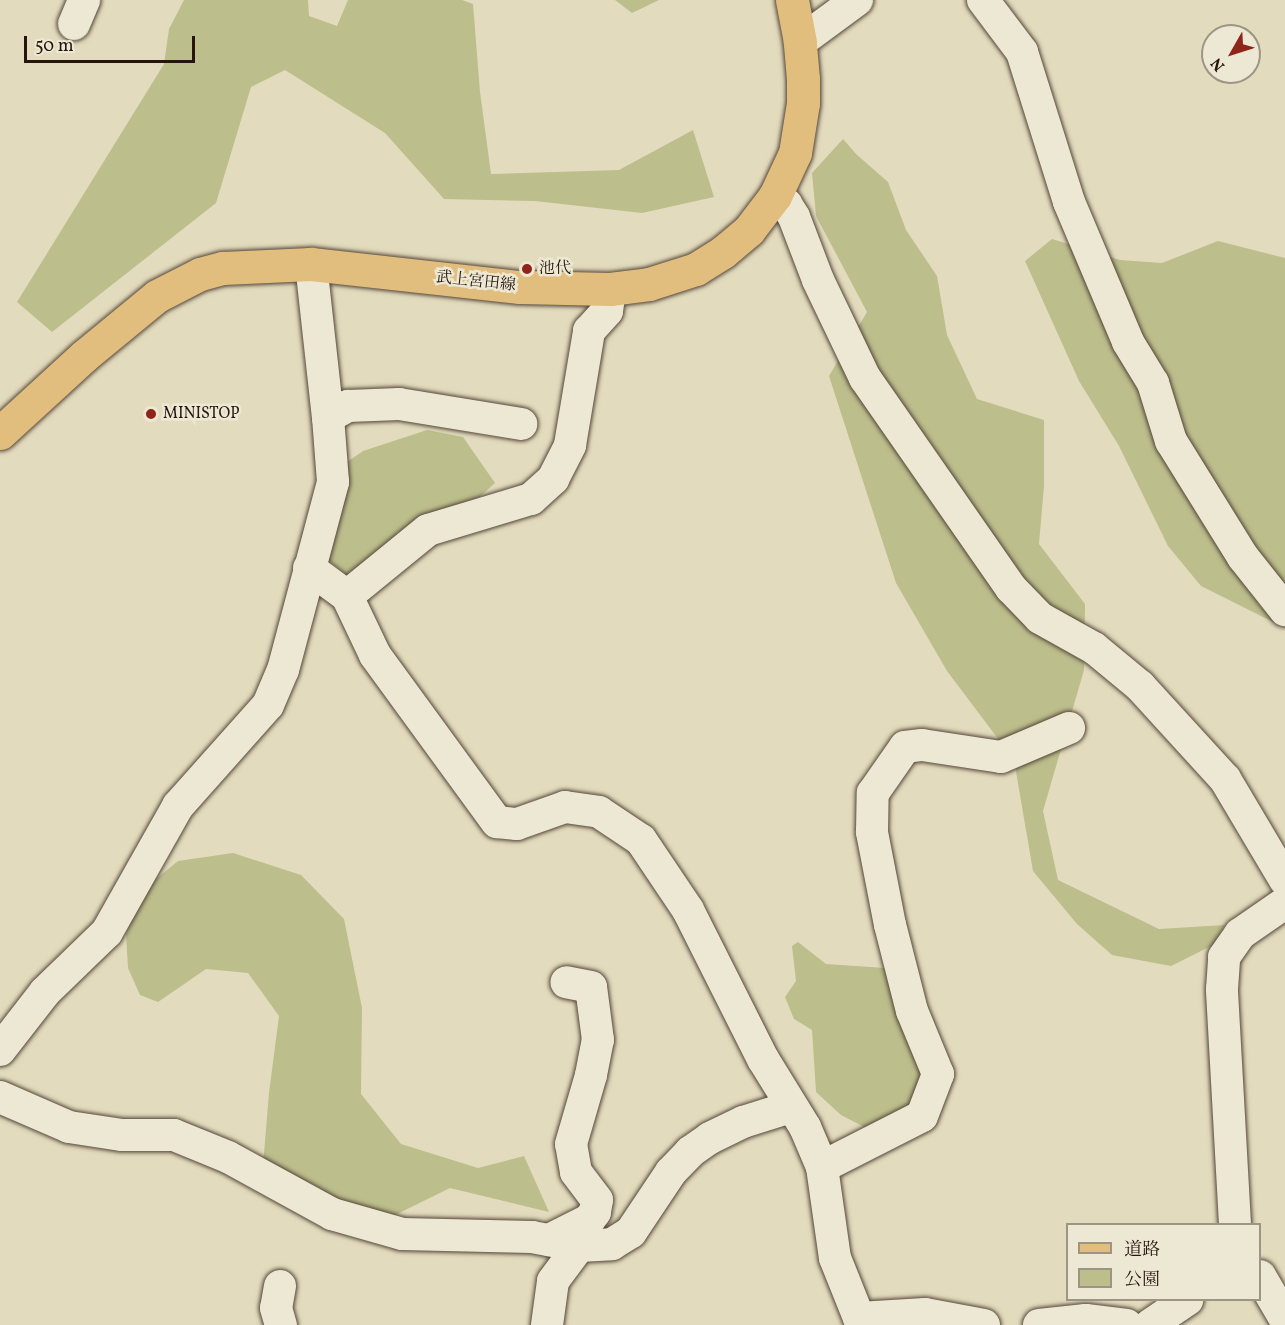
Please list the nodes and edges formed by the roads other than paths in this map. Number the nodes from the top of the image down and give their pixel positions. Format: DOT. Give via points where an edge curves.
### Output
graph roads {
  1 [pos="792,0"];
  2 [pos="858,0"];
  3 [pos="983,0"];
  4 [pos="800,42"];
  5 [pos="775,196"];
  6 [pos="310,264"];
  7 [pos="610,289"];
  8 [pos="328,417"];
  9 [pos="521,424"];
  10 [pos="0,433"];
  11 [pos="309,568"];
  12 [pos="347,596"];
  13 [pos="1285,610"];
  14 [pos="1069,728"];
  15 [pos="1285,880"];
  16 [pos="1285,903"];
  17 [pos="566,982"];
  18 [pos="0,1050"];
  19 [pos="0,1097"];
  20 [pos="791,1107"];
  21 [pos="822,1167"];
  22 [pos="1235,1223"];
  23 [pos="549,1240"];
  24 [pos="579,1246"];
  25 [pos="1261,1278"];
  26 [pos="280,1286"];
  27 [pos="1184,1301"];
  28 [pos="1285,1319"];
  29 [pos="860,1322"];
  30 [pos="281,1325"];
  31 [pos="547,1325"];
  32 [pos="984,1325"];
  33 [pos="1039,1325"];
  34 [pos="1127,1325"];
  35 [pos="1150,1325"];
  1 -- 4 [label="main road, 武上宮田線"];
  2 -- 4 [label="street"];
  3 -- 13 [label="street" via="1022,52 1069,202 1128,342 1152,382 1171,441 1243,556"];
  4 -- 5 [label="main road, 武上宮田線" via="800,129 795,153"];
  5 -- 7 [label="main road, 武上宮田線" via="749,230 713,260 679,276"];
  5 -- 15 [label="street" via="794,217 818,280 865,378 1011,588 1040,618 1094,648 1140,686 1226,779"];
  6 -- 7 [label="main road, 武上宮田線" via="520,287"];
  6 -- 8 [label="street"];
  6 -- 10 [label="main road, 武上宮田線" via="223,268 177,285 138,310"];
  7 -- 12 [label="street" via="607,311 589,330 570,445 553,479 531,499 428,530"];
  8 -- 9 [label="street" via="348,406 399,404"];
  8 -- 11 [label="street" via="333,482"];
  11 -- 12 [label="street"];
  11 -- 18 [label="street" via="283,670 268,705 178,806 107,932 45,992"];
  12 -- 20 [label="street" via="375,655 497,822 517,824 564,807 599,812 641,840 688,910"];
  14 -- 21 [label="street" via="1001,757 922,745 905,747 873,793 872,832 890,925 912,1011 938,1074 922,1116"];
  16 -- 22 [label="street" via="1240,934 1224,957 1222,989"];
  17 -- 23 [label="street" via="591,987 598,1040 571,1144 576,1172 597,1200 589,1220"];
  19 -- 23 [label="street" via="69,1127 122,1135 174,1135 228,1157 332,1214 402,1234"];
  20 -- 21 [label="street" via="805,1127"];
  20 -- 24 [label="street" via="743,1122 710,1138 671,1172 631,1232 612,1244"];
  21 -- 29 [label="street" via="835,1258"];
  23 -- 24 [label="street"];
  24 -- 31 [label="street" via="553,1281"];
  25 -- 28 [label="street"];
  26 -- 30 [label="street" via="276,1308"];
  27 -- 35 [label="street"];
  29 -- 32 [label="street" via="925,1314"];
  33 -- 34 [label="street" via="1086,1320"];
}
